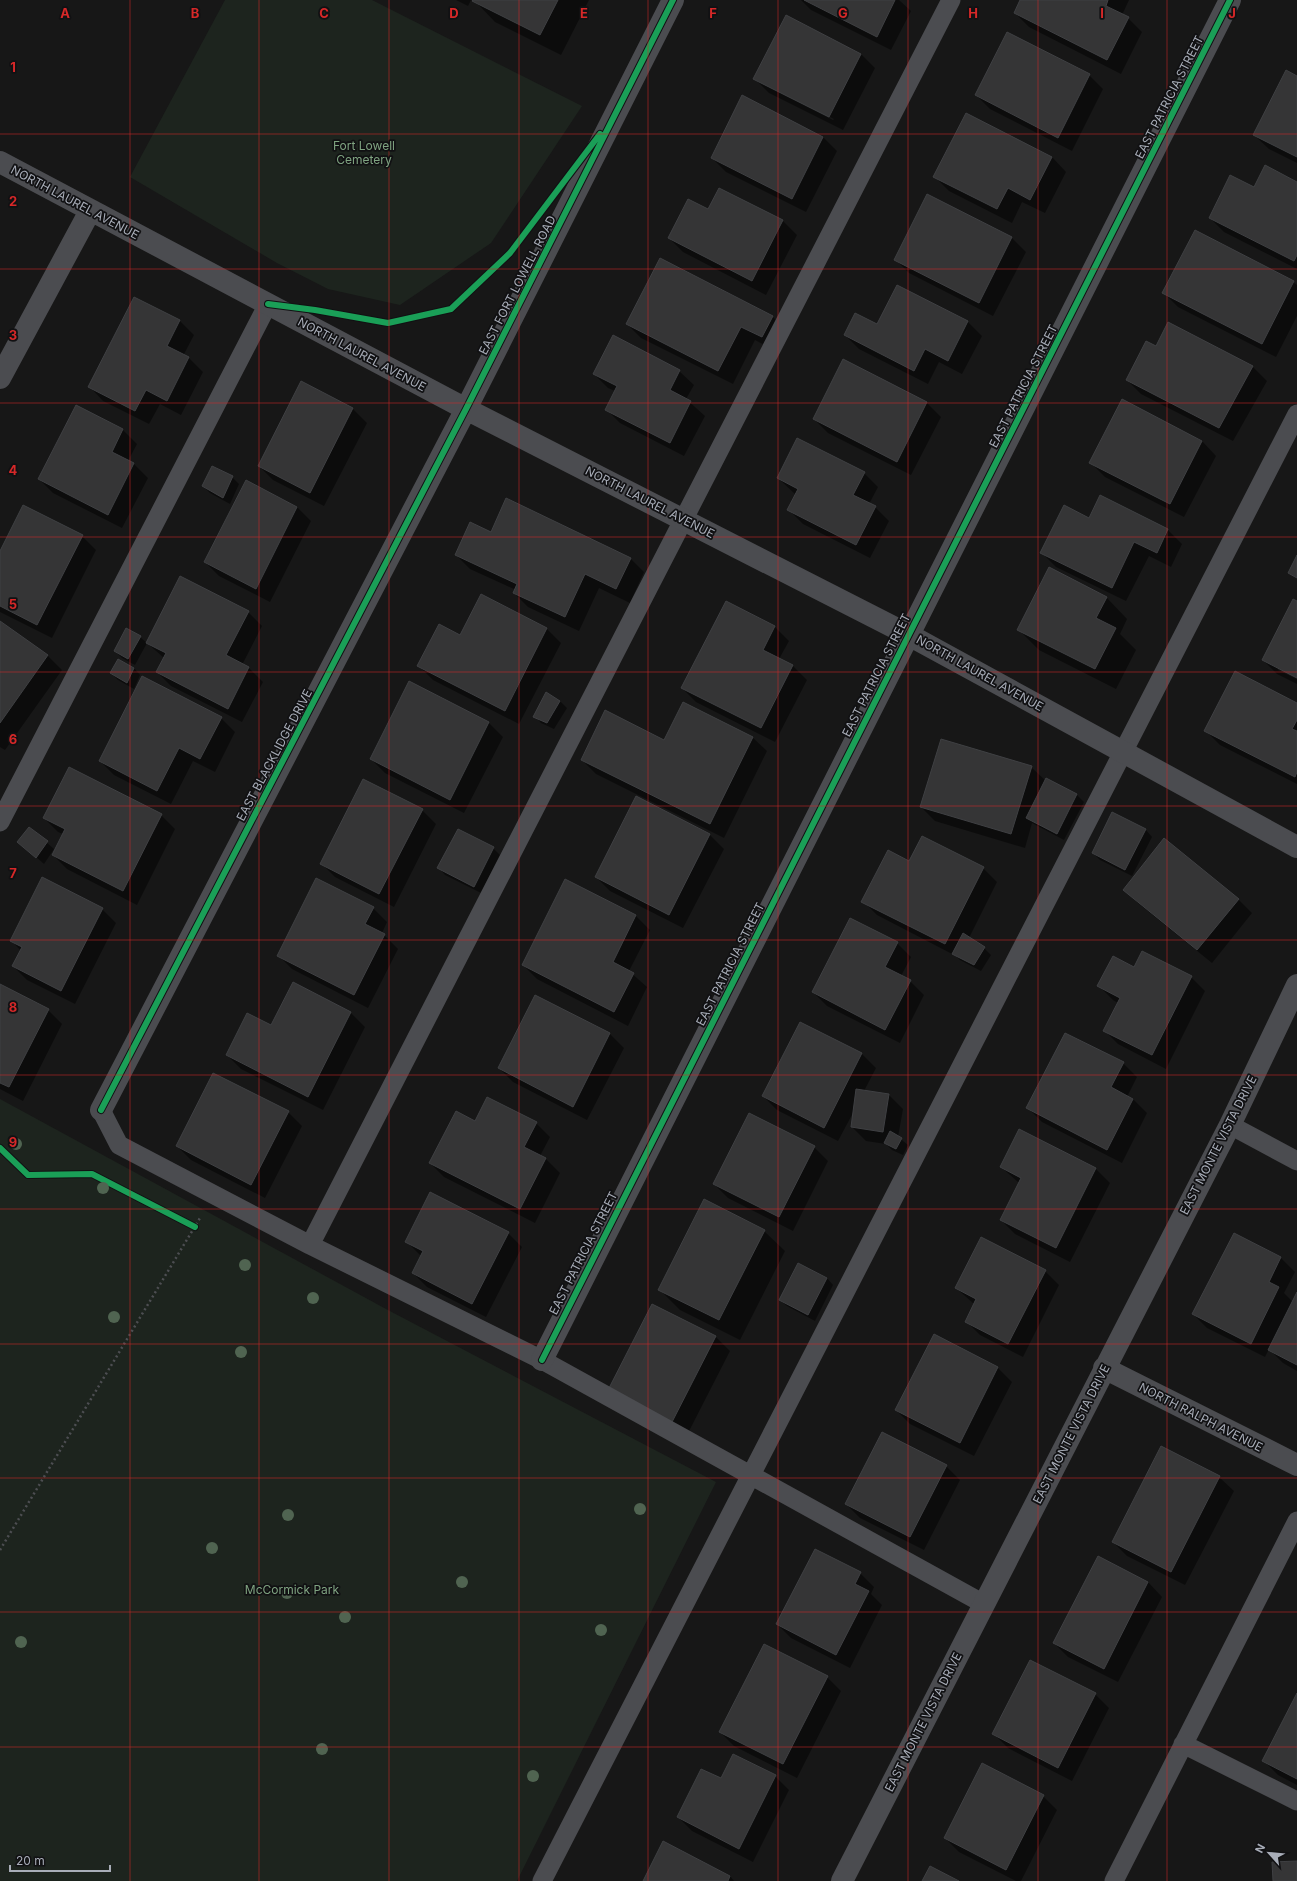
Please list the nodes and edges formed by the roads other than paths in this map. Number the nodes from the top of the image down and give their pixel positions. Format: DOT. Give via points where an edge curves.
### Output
graph roads {
  1 [pos="673,0"];
  2 [pos="952,0"];
  3 [pos="1230,0"];
  4 [pos="0,162"];
  5 [pos="90,211"];
  6 [pos="268,304"];
  7 [pos="0,378"];
  8 [pos="466,409"];
  9 [pos="1297,414"];
  10 [pos="683,520"];
  11 [pos="909,635"];
  12 [pos="1124,752"];
  13 [pos="0,822"];
  14 [pos="1297,847"];
  15 [pos="1297,985"];
  16 [pos="101,1110"];
  17 [pos="1230,1125"];
  18 [pos="1297,1160"];
  19 [pos="310,1245"];
  20 [pos="542,1360"];
  21 [pos="1104,1368"];
  22 [pos="1297,1465"];
  23 [pos="751,1477"];
  24 [pos="1297,1521"];
  25 [pos="984,1604"];
  26 [pos="1183,1744"];
  27 [pos="1297,1801"];
  28 [pos="542,1881"];
  29 [pos="842,1881"];
  30 [pos="1114,1881"];
  1 -- 8 [label="street, EAST FORT LOWELL ROAD"];
  2 -- 10 [label="lane"];
  3 -- 11 [label="street, EAST PATRICIA STREET"];
  4 -- 5 [label="street, NORTH LAUREL AVENUE"];
  5 -- 6 [label="street, NORTH LAUREL AVENUE"];
  5 -- 7 [label="street"];
  6 -- 8 [label="street, NORTH LAUREL AVENUE"];
  6 -- 13 [label="lane"];
  8 -- 10 [label="street, NORTH LAUREL AVENUE"];
  8 -- 16 [label="street, EAST BLACKLIDGE DRIVE"];
  9 -- 12 [label="lane"];
  10 -- 11 [label="street, NORTH LAUREL AVENUE"];
  10 -- 19 [label="lane"];
  11 -- 12 [label="street, NORTH LAUREL AVENUE"];
  11 -- 20 [label="street, EAST PATRICIA STREET"];
  12 -- 14 [label="street, NORTH LAUREL AVENUE"];
  12 -- 23 [label="lane"];
  15 -- 17 [label="street, EAST MONTE VISTA DRIVE"];
  16 -- 19 [label="lane" via="118,1145"];
  17 -- 18 [label="lane"];
  17 -- 21 [label="street, EAST MONTE VISTA DRIVE"];
  19 -- 20 [label="lane"];
  20 -- 23 [label="lane"];
  21 -- 22 [label="street, NORTH RALPH AVENUE"];
  21 -- 25 [label="street, EAST MONTE VISTA DRIVE"];
  23 -- 25 [label="lane"];
  23 -- 28 [label="lane"];
  24 -- 26 [label="lane"];
  25 -- 29 [label="street, EAST MONTE VISTA DRIVE"];
  26 -- 27 [label="lane"];
  26 -- 30 [label="lane"];
}
